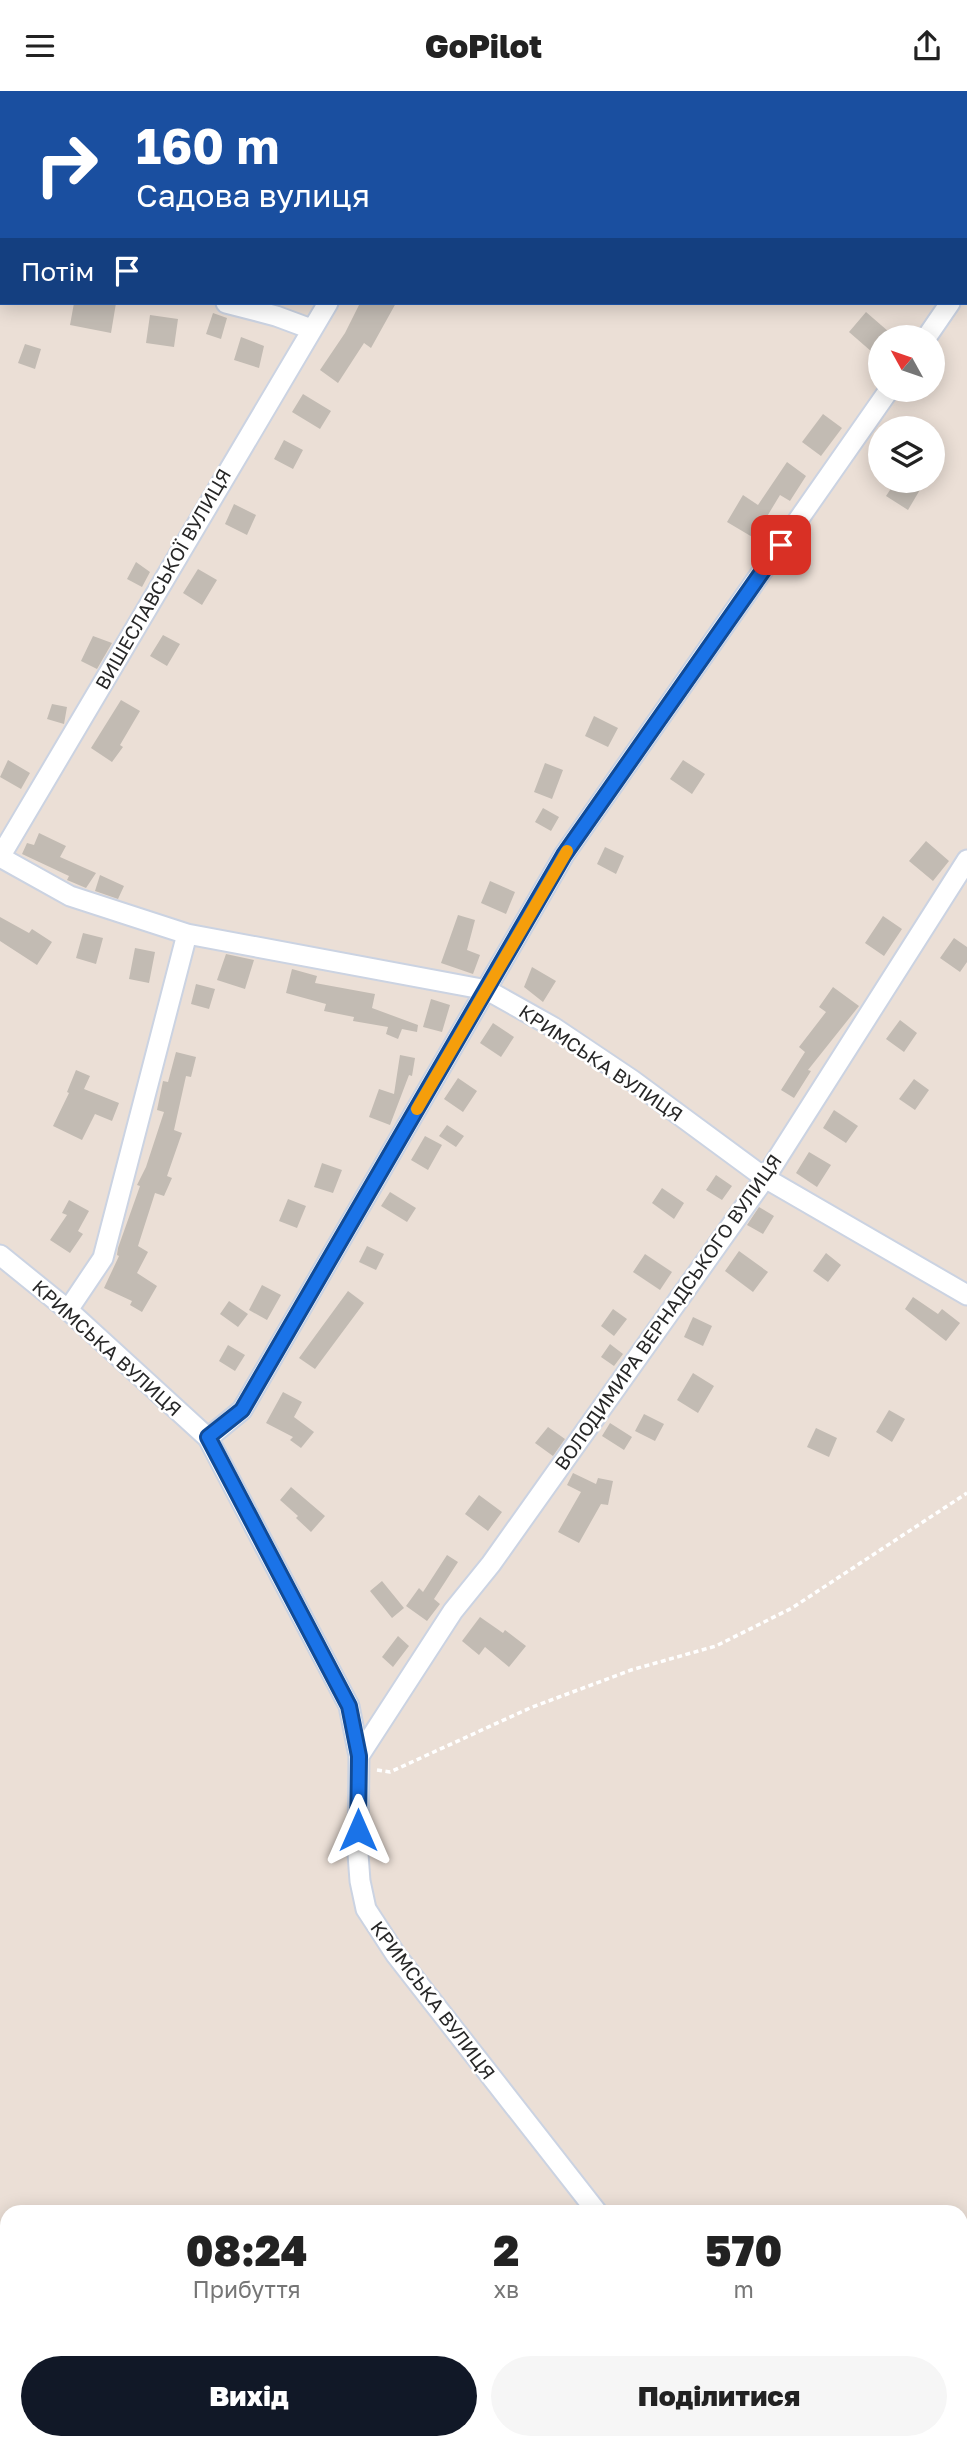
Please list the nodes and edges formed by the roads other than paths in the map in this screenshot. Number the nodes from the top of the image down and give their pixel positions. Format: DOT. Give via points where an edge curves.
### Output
graph roads {
  1 [pos="234,305"];
  2 [pos="327,305"];
  3 [pos="949,305"];
  4 [pos="935,325"];
  5 [pos="311,329"];
  6 [pos="880,403"];
  7 [pos="0,857"];
  8 [pos="967,860"];
  9 [pos="187,934"];
  10 [pos="486,990"];
  11 [pos="765,1178"];
  12 [pos="0,1255"];
  13 [pos="967,1295"];
  14 [pos="68,1310"];
  15 [pos="208,1437"];
  16 [pos="359,1756"];
  17 [pos="592,2205"];
  1 -- 5 [label="street"];
  2 -- 5 [label="street, ВИШЕСЛАВСЬКОЇ ВУЛИЦЯ"];
  3 -- 4 [label="street"];
  5 -- 7 [label="street, ВИШЕСЛАВСЬКОЇ ВУЛИЦЯ"];
  6 -- 10 [label="street" via="564,855"];
  7 -- 9 [label="street, КРИМСЬКА ВУЛИЦЯ" via="70,896"];
  8 -- 11 [label="street, ВОЛОДИМИРА ВЕРНАДСЬКОГО ВУЛИЦЯ"];
  9 -- 10 [label="street, КРИМСЬКА ВУЛИЦЯ"];
  9 -- 14 [label="street" via="103,1258"];
  10 -- 11 [label="street, КРИМСЬКА ВУЛИЦЯ" via="553,1027 632,1080"];
  10 -- 15 [label="street" via="242,1410"];
  11 -- 13 [label="street, КРИМСЬКА ВУЛИЦЯ"];
  11 -- 16 [label="street, ВОЛОДИМИРА ВЕРНАДСЬКОГО ВУЛИЦЯ" via="453,1611"];
  12 -- 14 [label="street, КРИМСЬКА ВУЛИЦЯ"];
  14 -- 15 [label="street, КРИМСЬКА ВУЛИЦЯ"];
  15 -- 16 [label="street, КРИМСЬКА ВУЛИЦЯ" via="349,1706"];
  16 -- 17 [label="street, КРИМСЬКА ВУЛИЦЯ" via="358,1854 366,1909 396,1955"];
}
